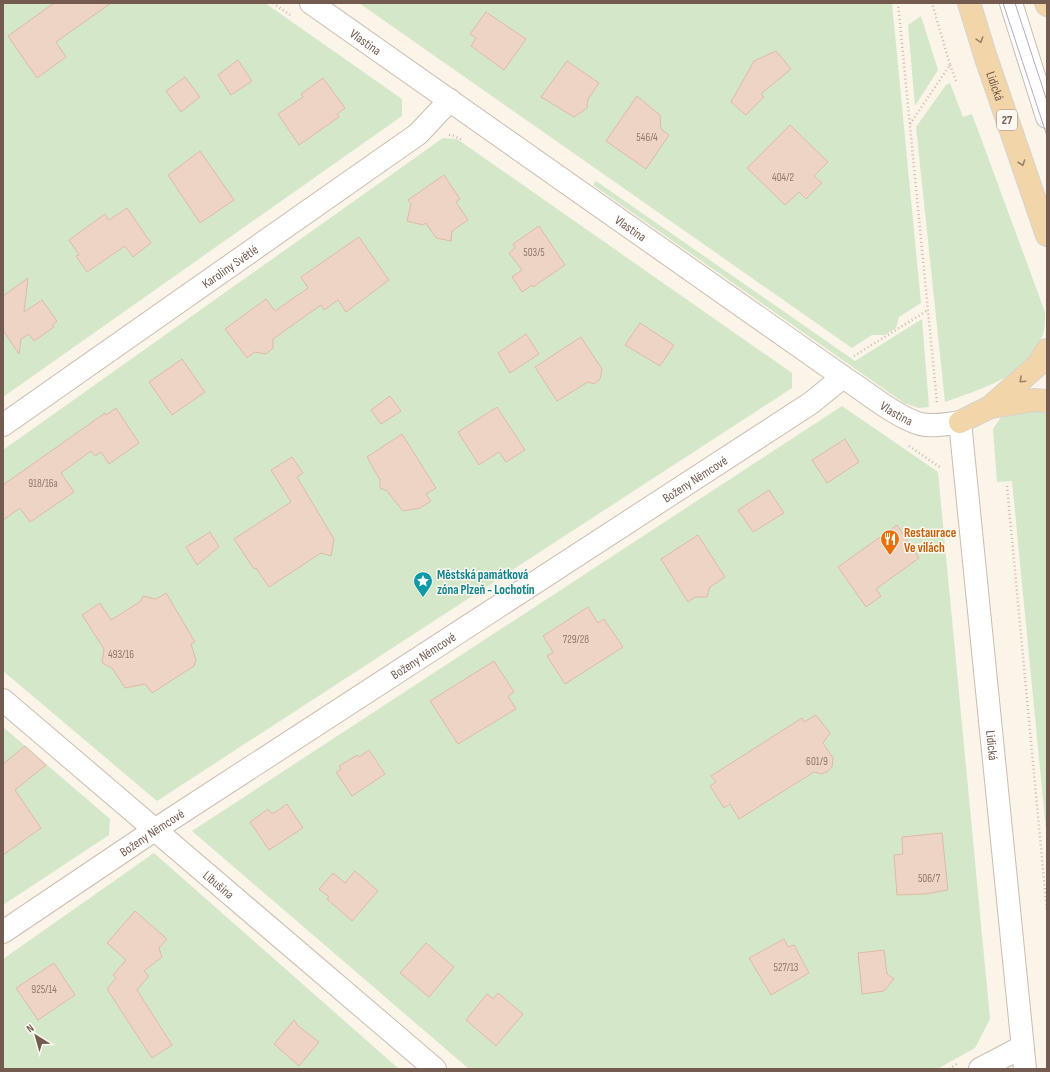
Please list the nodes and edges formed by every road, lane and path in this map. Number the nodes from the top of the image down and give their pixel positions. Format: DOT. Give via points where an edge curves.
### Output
graph roads {
  1 [pos="273,3"];
  2 [pos="311,3"];
  3 [pos="898,3"];
  4 [pos="932,3"];
  5 [pos="969,3"];
  6 [pos="1011,3"];
  7 [pos="292,16"];
  8 [pos="950,65"];
  9 [pos="956,81"];
  10 [pos="450,100"];
  11 [pos="1047,117"];
  12 [pos="910,124"];
  13 [pos="1047,235"];
  14 [pos="928,310"];
  15 [pos="1047,350"];
  16 [pos="849,352"];
  17 [pos="843,377"];
  18 [pos="1047,401"];
  19 [pos="990,407"];
  20 [pos="950,424"];
  21 [pos="3,425"];
  22 [pos="903,442"];
  23 [pos="942,469"];
  24 [pos="1007,486"];
  25 [pos="3,700"];
  26 [pos="156,829"];
  27 [pos="1047,912"];
  28 [pos="3,932"];
  29 [pos="1022,1048"];
  30 [pos="972,1065"];
  31 [pos="435,1069"];
  32 [pos="949,1069"];
  33 [pos="1024,1069"];
  1 -- 7 [label="path"];
  2 -- 10 [label="street, Vlastina"];
  3 -- 12 [label="path"];
  4 -- 8 [label="path"];
  5 -- 13 [label="main road, Lidická / 27, one-way"];
  6 -- 11 [label="street"];
  8 -- 9 [label="path"];
  8 -- 12 [label="path"];
  10 -- 17 [label="street, Vlastina"];
  10 -- 21 [label="street, Karoliny Světlé" via="418,134"];
  12 -- 14 [label="path"];
  14 -- 16 [label="path" via="856,356"];
  14 -- 20 [label="path"];
  15 -- 19 [label="main road, one-way" via="1039,364"];
  17 -- 20 [label="street, Vlastina" via="904,417 921,424"];
  17 -- 26 [label="street, Boženy Němcové" via="811,403"];
  18 -- 19 [label="main road" via="1033,400"];
  19 -- 20 [label="main road"];
  20 -- 29 [label="street, Lidická"];
  22 -- 23 [label="path"];
  24 -- 27 [label="path"];
  25 -- 26 [label="street, Libušina"];
  26 -- 28 [label="street, Boženy Němcové"];
  26 -- 31 [label="street, Libušina"];
  29 -- 30 [label="street"];
  29 -- 33 [label="street, Lidická"];
  30 -- 32 [label="path"];
}
